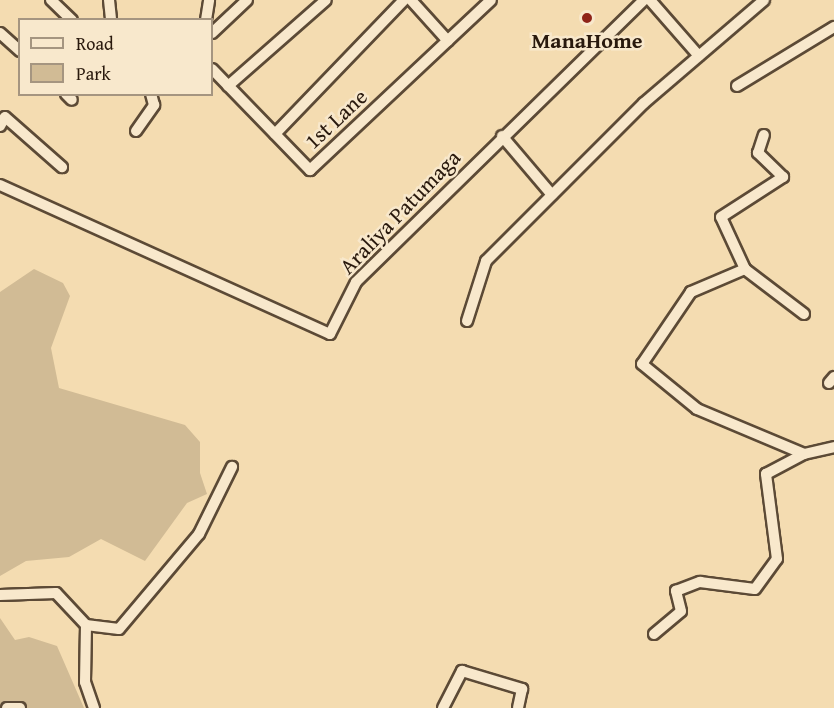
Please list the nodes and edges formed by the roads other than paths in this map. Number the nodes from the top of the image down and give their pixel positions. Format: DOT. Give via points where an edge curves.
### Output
graph roads {
  1 [pos="51,0"];
  2 [pos="109,0"];
  3 [pos="209,0"];
  4 [pos="247,0"];
  5 [pos="326,0"];
  6 [pos="404,0"];
  7 [pos="411,0"];
  8 [pos="490,0"];
  9 [pos="644,0"];
  10 [pos="650,0"];
  11 [pos="764,0"];
  12 [pos="70,18"];
  13 [pos="111,18"];
  14 [pos="206,18"];
  15 [pos="834,27"];
  16 [pos="213,32"];
  17 [pos="0,33"];
  18 [pos="447,41"];
  19 [pos="18,49"];
  20 [pos="699,56"];
  21 [pos="213,70"];
  22 [pos="228,86"];
  23 [pos="737,86"];
  24 [pos="152,96"];
  25 [pos="0,126"];
  26 [pos="136,131"];
  27 [pos="275,134"];
  28 [pos="764,135"];
  29 [pos="502,136"];
  30 [pos="62,167"];
  31 [pos="0,184"];
  32 [pos="552,195"];
  33 [pos="745,269"];
  34 [pos="804,314"];
  35 [pos="467,321"];
  36 [pos="834,447"];
  37 [pos="804,454"];
  38 [pos="232,467"];
  39 [pos="0,595"];
  40 [pos="86,625"];
  41 [pos="654,634"];
  42 [pos="7,708"];
  43 [pos="20,708"];
  44 [pos="94,708"];
  45 [pos="443,708"];
  46 [pos="518,708"];
  1 -- 12 [label="street"];
  2 -- 13 [label="street"];
  3 -- 14 [label="street"];
  4 -- 16 [label="street"];
  5 -- 22 [label="street"];
  6 -- 27 [label="street"];
  7 -- 18 [label="street"];
  8 -- 18 [label="street, 1st Lane"];
  9 -- 29 [label="street, Araliya Patumaga"];
  10 -- 20 [label="street"];
  11 -- 20 [label="street"];
  15 -- 23 [label="street"];
  17 -- 19 [label="street"];
  18 -- 27 [label="street, 1st Lane" via="310,170"];
  20 -- 32 [label="street"];
  21 -- 22 [label="street, 1st Lane"];
  22 -- 27 [label="street, 1st Lane"];
  24 -- 26 [label="street" via="154,105"];
  25 -- 30 [label="street" via="5,117"];
  28 -- 33 [label="street" via="758,153 783,177 721,217"];
  29 -- 31 [label="street, Araliya Patumaga" via="356,282 324,335 85,219"];
  29 -- 32 [label="street"];
  32 -- 35 [label="street" via="486,261"];
  33 -- 34 [label="street"];
  33 -- 37 [label="street" via="691,292 642,364 697,409"];
  36 -- 37 [label="street"];
  37 -- 41 [label="street" via="766,474 777,559 754,589 700,582 676,591 681,611"];
  38 -- 40 [label="street" via="200,534 119,628"];
  39 -- 40 [label="street" via="56,593"];
  40 -- 44 [label="street" via="84,682"];
  42 -- 43 [label="street"];
  45 -- 46 [label="street" via="462,671 522,689"];
}
